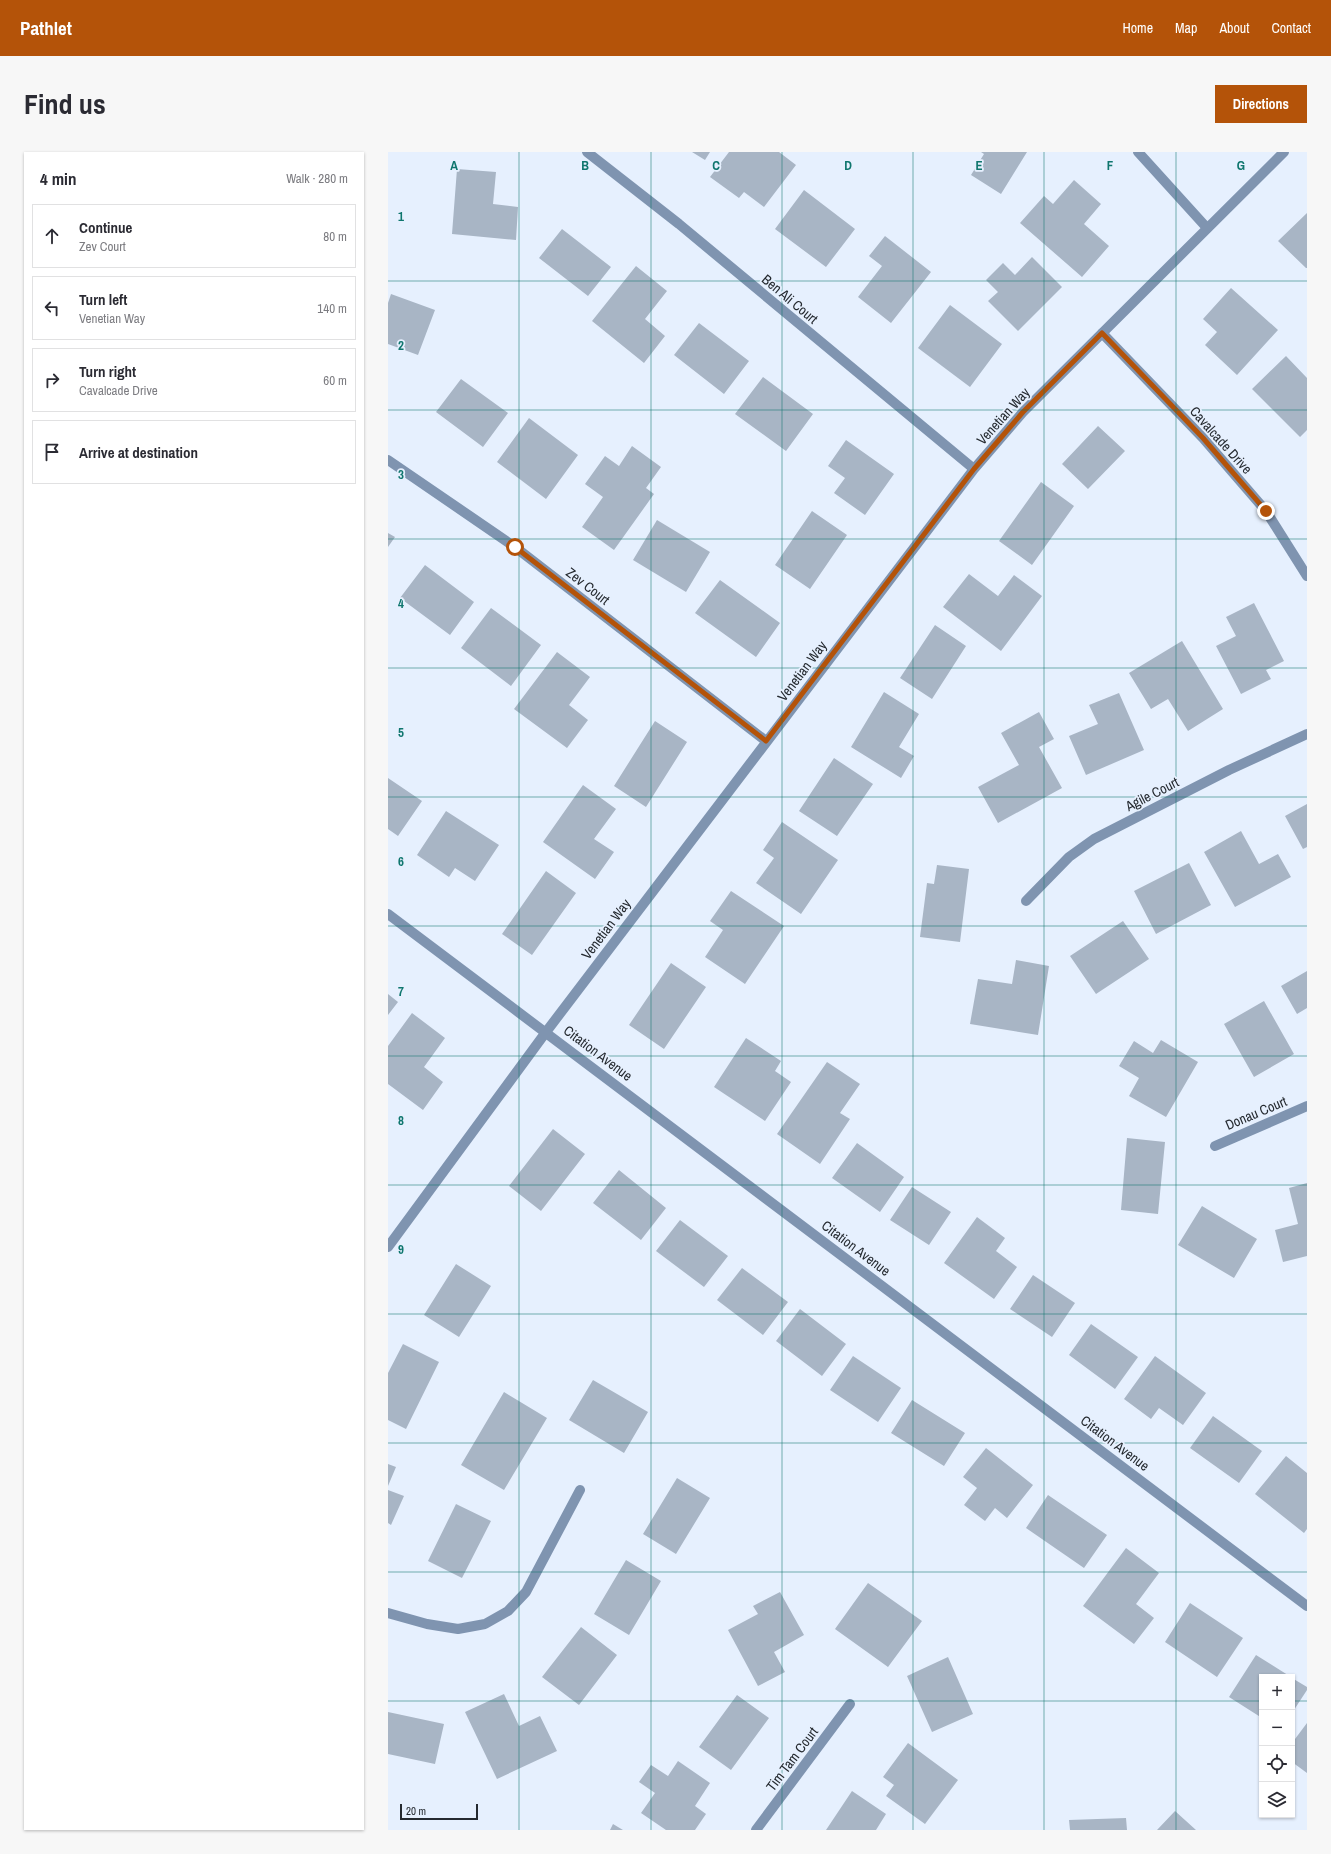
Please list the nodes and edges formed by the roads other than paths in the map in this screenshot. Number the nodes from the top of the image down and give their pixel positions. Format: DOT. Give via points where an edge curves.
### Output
graph roads {
  1 [pos="587,152"];
  2 [pos="1138,152"];
  3 [pos="1284,152"];
  4 [pos="1207,228"];
  5 [pos="1102,333"];
  6 [pos="388,460"];
  7 [pos="974,469"];
  8 [pos="1307,576"];
  9 [pos="1307,734"];
  10 [pos="766,741"];
  11 [pos="1026,901"];
  12 [pos="388,914"];
  13 [pos="546,1032"];
  14 [pos="1307,1106"];
  15 [pos="1215,1146"];
  16 [pos="388,1247"];
  17 [pos="580,1490"];
  18 [pos="1307,1606"];
  19 [pos="388,1613"];
  20 [pos="850,1704"];
  21 [pos="756,1830"];
  1 -- 7 [label="street, Ben Ali Court"];
  2 -- 4 [label="street"];
  3 -- 4 [label="street, Venetian Way"];
  4 -- 5 [label="street, Venetian Way"];
  5 -- 7 [label="street, Venetian Way" via="1023,412"];
  5 -- 8 [label="street, Cavalcade Drive" via="1203,438 1266,511"];
  6 -- 10 [label="street, Zev Court" via="515,547"];
  7 -- 10 [label="street, Venetian Way"];
  9 -- 11 [label="street, Agile Court" via="1229,770 1094,839 1069,857"];
  10 -- 13 [label="street, Venetian Way"];
  12 -- 13 [label="street, Citation Avenue"];
  13 -- 16 [label="street, Venetian Way"];
  13 -- 18 [label="street, Citation Avenue"];
  14 -- 15 [label="street, Donau Court"];
  17 -- 19 [label="street" via="526,1592 508,1611 485,1624 458,1629 426,1624"];
  20 -- 21 [label="street, Tim Tam Court"];
}
